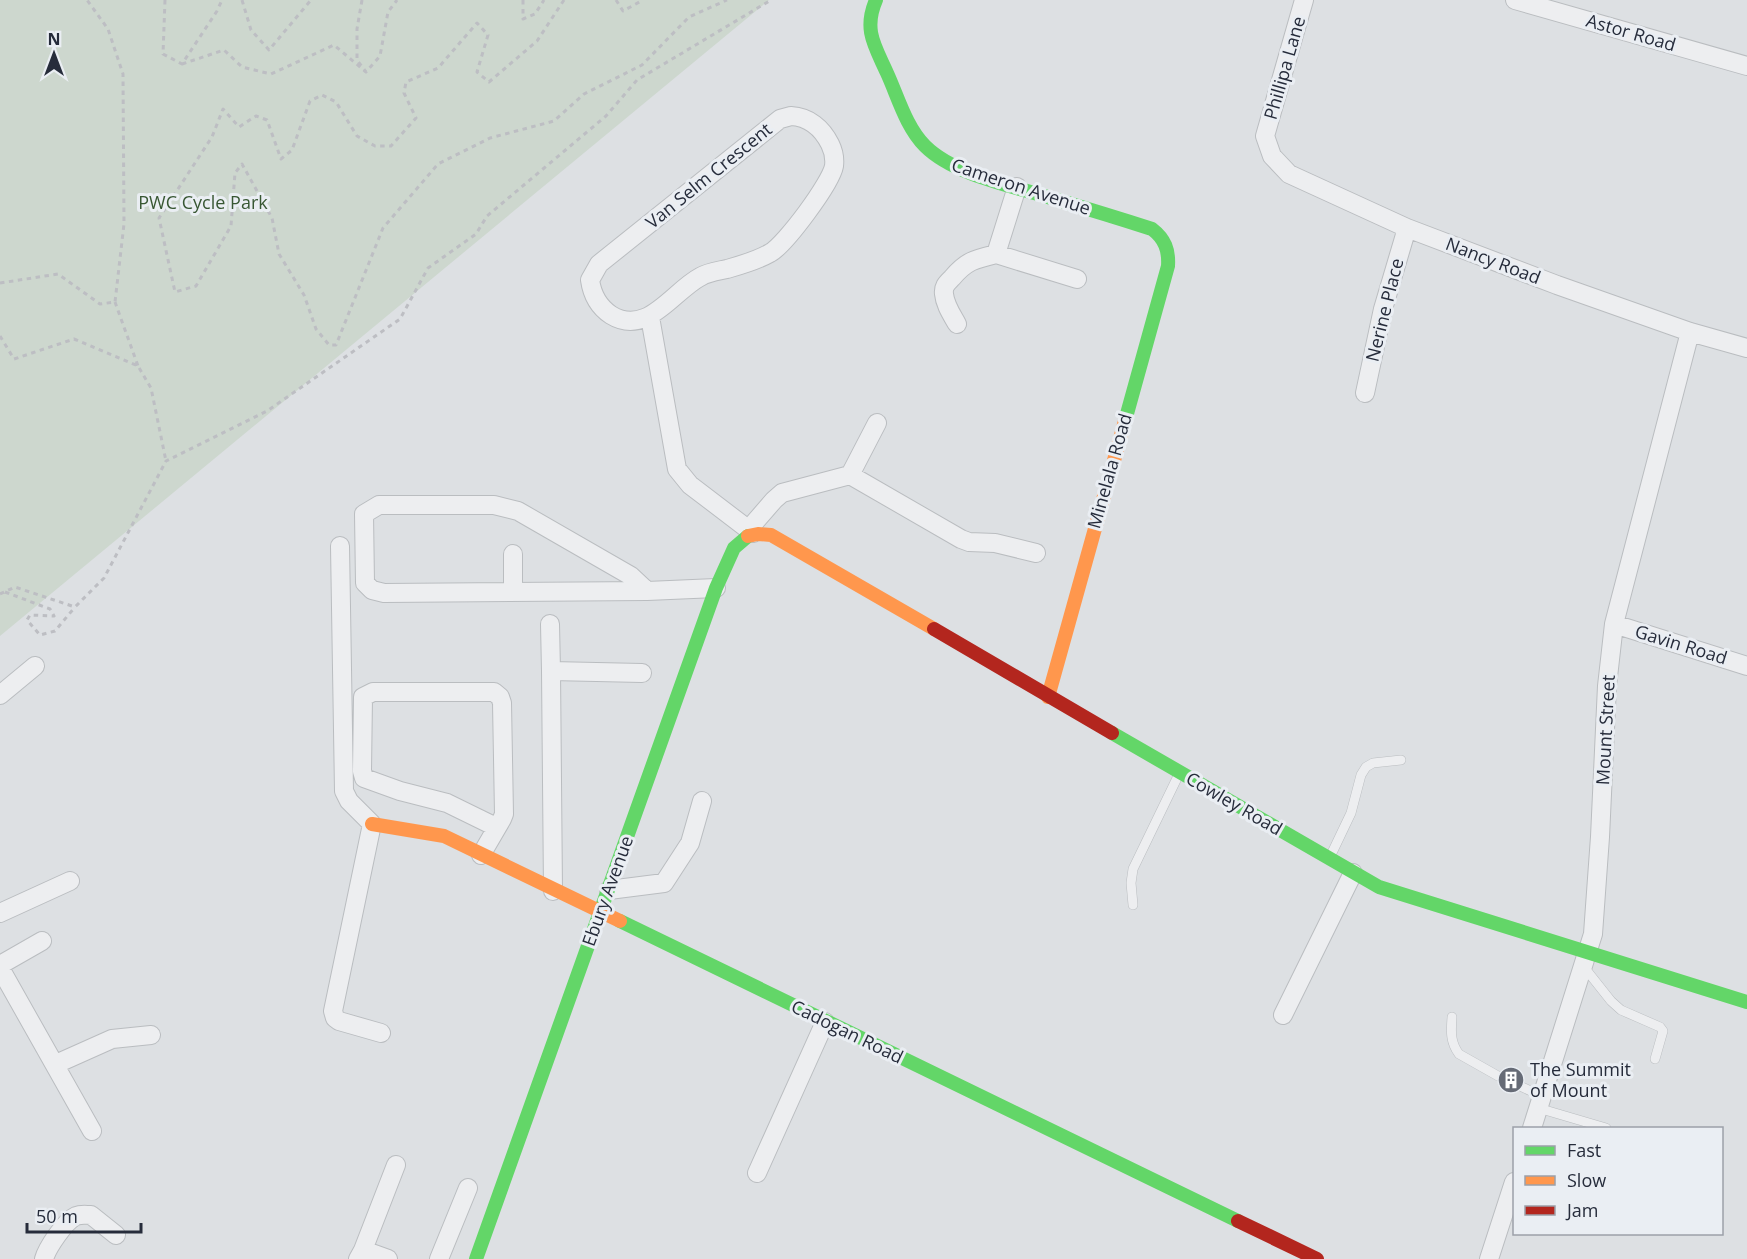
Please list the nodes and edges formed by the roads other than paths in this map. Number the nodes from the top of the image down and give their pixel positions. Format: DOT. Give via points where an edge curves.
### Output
graph roads {
  1 [pos="876,0"];
  2 [pos="1304,0"];
  3 [pos="1515,0"];
  4 [pos="1747,66"];
  5 [pos="1265,136"];
  6 [pos="1017,187"];
  7 [pos="1407,228"];
  8 [pos="1167,245"];
  9 [pos="996,254"];
  10 [pos="1077,279"];
  11 [pos="650,317"];
  12 [pos="957,324"];
  13 [pos="1690,332"];
  14 [pos="1747,348"];
  15 [pos="1365,393"];
  16 [pos="877,423"];
  17 [pos="850,476"];
  18 [pos="751,532"];
  19 [pos="340,546"];
  20 [pos="1036,553"];
  21 [pos="513,554"];
  22 [pos="716,588"];
  23 [pos="513,591"];
  24 [pos="646,591"];
  25 [pos="550,624"];
  26 [pos="1614,624"];
  27 [pos="35,666"];
  28 [pos="1747,666"];
  29 [pos="551,671"];
  30 [pos="642,673"];
  31 [pos="0,695"];
  32 [pos="1048,697"];
  33 [pos="1401,760"];
  34 [pos="1180,772"];
  35 [pos="702,801"];
  36 [pos="372,824"];
  37 [pos="496,827"];
  38 [pos="481,855"];
  39 [pos="1329,859"];
  40 [pos="1353,873"];
  41 [pos="70,882"];
  42 [pos="609,890"];
  43 [pos="553,891"];
  44 [pos="1133,905"];
  45 [pos="0,913"];
  46 [pos="600,913"];
  47 [pos="42,941"];
  48 [pos="1584,958"];
  49 [pos="0,966"];
  50 [pos="1747,1002"];
  51 [pos="1283,1015"];
  52 [pos="1452,1017"];
  53 [pos="825,1022"];
  54 [pos="381,1033"];
  55 [pos="151,1035"];
  56 [pos="1655,1059"];
  57 [pos="56,1064"];
  58 [pos="1498,1076"];
  59 [pos="1522,1087"];
  60 [pos="1540,1102"];
  61 [pos="1532,1127"];
  62 [pos="1603,1127"];
  63 [pos="92,1131"];
  64 [pos="396,1165"];
  65 [pos="757,1173"];
  66 [pos="468,1188"];
  67 [pos="1513,1188"];
  68 [pos="116,1235"];
  69 [pos="361,1255"];
  70 [pos="481,1257"];
  71 [pos="44,1259"];
  72 [pos="388,1259"];
  73 [pos="439,1259"];
  74 [pos="1317,1259"];
  75 [pos="1490,1259"];
  1 -- 6 [label="street, Cameron Avenue" via="869,32 925,145 949,164"];
  2 -- 5 [label="street, Phillipa Lane"];
  3 -- 4 [label="street, Astor Road"];
  5 -- 7 [label="street, Nancy Road" via="1272,156 1289,174"];
  6 -- 8 [label="street, Cameron Avenue" via="1152,229"];
  6 -- 9 [label="street"];
  7 -- 13 [label="street, Nancy Road"];
  7 -- 15 [label="street, Nerine Place" via="1383,309"];
  8 -- 32 [label="street, Minelala Road" via="1168,266"];
  9 -- 10 [label="street"];
  9 -- 12 [label="street" via="962,266 945,285 944,296"];
  11 -- 11 [label="street, Van Selm Crescent" via="625,321 605,310 594,296 590,280 599,264 780,119 805,118 817,126 827,136 835,163 831,176 781,244 758,259 699,277"];
  11 -- 18 [label="street" via="677,469 690,485"];
  13 -- 14 [label="street, Nancy Road"];
  13 -- 26 [label="street, Mount Street"];
  16 -- 17 [label="street"];
  17 -- 18 [label="street" via="782,493"];
  17 -- 20 [label="street" via="961,539"];
  18 -- 22 [label="street, Ebury Avenue" via="739,540 730,554"];
  18 -- 32 [label="street, Cowley Road" via="771,536"];
  19 -- 36 [label="street" via="344,791"];
  21 -- 23 [label="street"];
  22 -- 24 [label="street"];
  22 -- 42 [label="street, Ebury Avenue"];
  23 -- 24 [label="street"];
  23 -- 24 [label="street" via="372,590 365,583 364,514 379,505 504,507 518,511 631,576"];
  25 -- 29 [label="street"];
  26 -- 28 [label="street, Gavin Road"];
  26 -- 48 [label="street, Mount Street" via="1606,686 1593,934"];
  27 -- 31 [label="street"];
  29 -- 30 [label="street"];
  29 -- 43 [label="street"];
  32 -- 34 [label="street, Cowley Road"];
  33 -- 39 [label="lane" via="1366,767 1351,813"];
  34 -- 39 [label="street, Cowley Road"];
  34 -- 44 [label="lane" via="1133,869"];
  35 -- 42 [label="street" via="690,843 664,883"];
  36 -- 38 [label="street, Cadogan Road" via="444,836"];
  36 -- 54 [label="street" via="333,1011 339,1021"];
  37 -- 37 [label="street" via="504,814 502,703 497,694 365,695 364,778 447,803"];
  37 -- 38 [label="street"];
  38 -- 43 [label="street, Cadogan Road"];
  39 -- 40 [label="street, Cowley Road"];
  40 -- 48 [label="street, Cowley Road" via="1402,895"];
  40 -- 51 [label="street"];
  41 -- 45 [label="street"];
  42 -- 46 [label="street, Ebury Avenue"];
  43 -- 46 [label="street, Cadogan Road"];
  46 -- 53 [label="street, Cadogan Road"];
  46 -- 70 [label="street, Ebury Avenue"];
  47 -- 49 [label="street"];
  48 -- 50 [label="street, Cowley Road"];
  48 -- 56 [label="lane" via="1621,1011 1660,1027 1663,1039"];
  48 -- 60 [label="street, Mount Street"];
  49 -- 57 [label="street"];
  52 -- 58 [label="lane" via="1451,1036 1459,1054"];
  53 -- 65 [label="street"];
  53 -- 74 [label="street, Cadogan Road"];
  55 -- 57 [label="street" via="105,1041"];
  57 -- 63 [label="street"];
  59 -- 60 [label="lane"];
  60 -- 61 [label="street, Mount Street"];
  60 -- 62 [label="lane"];
  64 -- 69 [label="street"];
  66 -- 73 [label="street"];
  67 -- 75 [label="street"];
  68 -- 71 [label="street" via="94,1217 75,1216"];
  69 -- 72 [label="street"];
}
